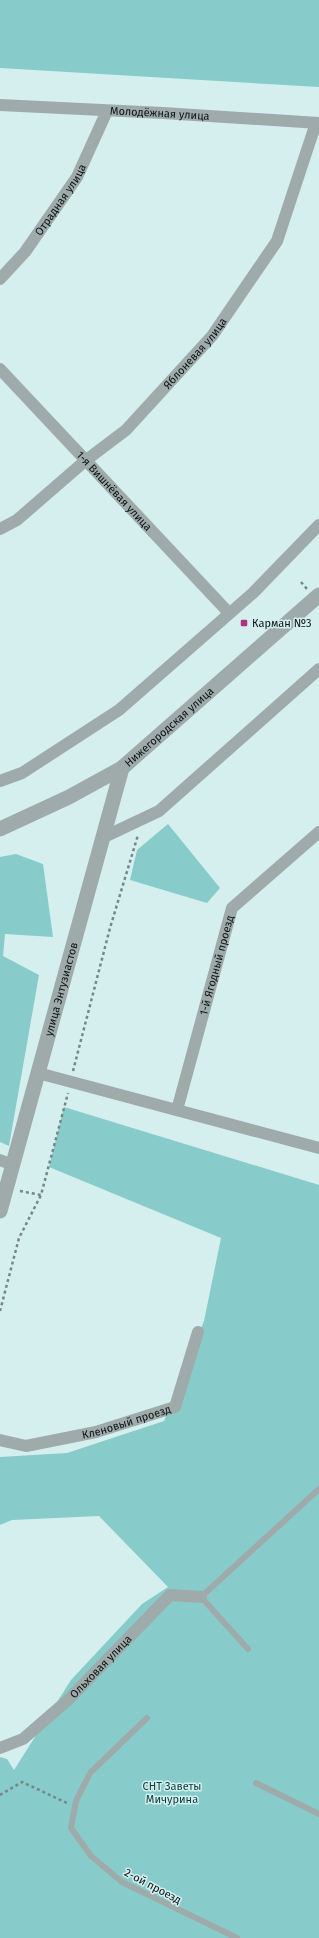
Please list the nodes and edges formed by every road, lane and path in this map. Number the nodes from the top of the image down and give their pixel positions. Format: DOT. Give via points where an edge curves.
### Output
graph roads {
  1 [pos="0,105"];
  2 [pos="107,111"];
  3 [pos="318,123"];
  4 [pos="0,279"];
  5 [pos="0,369"];
  6 [pos="85,461"];
  7 [pos="319,525"];
  8 [pos="0,529"];
  9 [pos="319,595"];
  10 [pos="229,613"];
  11 [pos="319,669"];
  12 [pos="122,768"];
  13 [pos="0,781"];
  14 [pos="143,818"];
  15 [pos="0,829"];
  16 [pos="319,832"];
  17 [pos="104,837"];
  18 [pos="38,1073"];
  19 [pos="70,1082"];
  20 [pos="177,1110"];
  21 [pos="319,1148"];
  22 [pos="7,1162"];
  23 [pos="6,1188"];
  24 [pos="41,1196"];
  25 [pos="0,1211"];
  26 [pos="0,1311"];
  27 [pos="198,1332"];
  28 [pos="0,1440"];
  29 [pos="319,1489"];
  30 [pos="201,1597"];
  31 [pos="248,1649"];
  32 [pos="148,1718"];
  33 [pos="0,1748"];
  34 [pos="256,1782"];
  35 [pos="0,1795"];
  36 [pos="67,1803"];
  37 [pos="319,1814"];
  38 [pos="237,1938"];
  1 -- 2 [label="street, Молодёжная улица"];
  2 -- 3 [label="street, Молодёжная улица"];
  2 -- 4 [label="street, Отрадная улица" via="77,177 25,252"];
  3 -- 6 [label="street, Яблоневая улица" via="277,241 221,324 126,430"];
  5 -- 6 [label="street, 1-я Вишнёвая улица"];
  6 -- 8 [label="street, Яблоневая улица" via="17,520"];
  6 -- 10 [label="street, 1-я Вишнёвая улица"];
  7 -- 10 [label="street" via="253,593"];
  9 -- 12 [label="street, Нижегородская улица"];
  10 -- 13 [label="street" via="119,710 22,773"];
  11 -- 14 [label="street" via="159,811"];
  12 -- 15 [label="street, Нижегородская улица" via="69,797"];
  12 -- 17 [label="street, улица Энтузиастов"];
  14 -- 17 [label="street"];
  14 -- 19 [label="path" via="110,928"];
  16 -- 20 [label="street, 1-й Ягодный проезд" via="232,908"];
  17 -- 18 [label="street, улица Энтузиастов"];
  18 -- 19 [label="street"];
  18 -- 22 [label="street, улица Энтузиастов"];
  19 -- 20 [label="street"];
  19 -- 24 [label="path"];
  20 -- 21 [label="street"];
  22 -- 23 [label="street, улица Энтузиастов"];
  23 -- 24 [label="path"];
  23 -- 25 [label="street, улица Энтузиастов"];
  24 -- 26 [label="path" via="19,1238"];
  27 -- 28 [label="street, Кленовый проезд" via="175,1407 96,1432 26,1446"];
  29 -- 30 [label="lane"];
  30 -- 31 [label="lane"];
  30 -- 33 [label="street, Ольховая улица" via="170,1594 68,1700 23,1739"];
  32 -- 38 [label="lane, 2-ой проезд" via="90,1773 76,1801 71,1828 91,1856 122,1882"];
  34 -- 37 [label="lane"];
  35 -- 36 [label="path" via="22,1782"];
}
